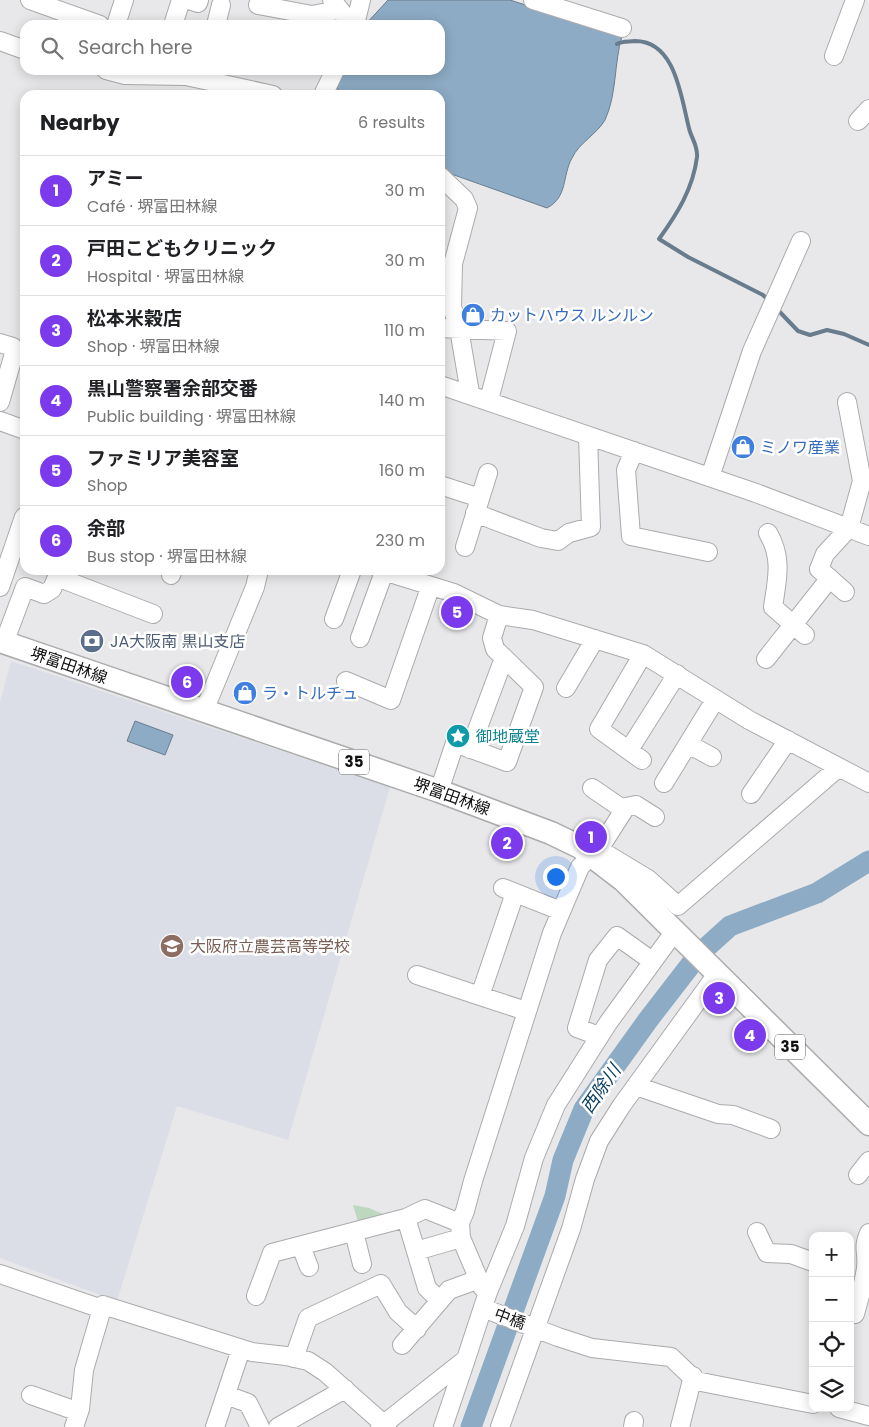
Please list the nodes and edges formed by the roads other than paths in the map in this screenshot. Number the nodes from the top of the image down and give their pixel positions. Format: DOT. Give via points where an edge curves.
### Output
graph roads {
  1 [pos="30,0"];
  2 [pos="124,0"];
  3 [pos="181,0"];
  4 [pos="189,0"];
  5 [pos="199,0"];
  6 [pos="361,0"];
  7 [pos="533,0"];
  8 [pos="855,0"];
  9 [pos="264,4"];
  10 [pos="221,5"];
  11 [pos="335,5"];
  12 [pos="67,19"];
  13 [pos="118,20"];
  14 [pos="174,20"];
  15 [pos="217,20"];
  16 [pos="348,20"];
  17 [pos="355,20"];
  18 [pos="622,28"];
  19 [pos="0,41"];
  20 [pos="20,48"];
  21 [pos="834,56"];
  22 [pos="176,75"];
  23 [pos="194,75"];
  24 [pos="206,75"];
  25 [pos="333,75"];
  26 [pos="256,90"];
  27 [pos="325,90"];
  28 [pos="445,181"];
  29 [pos="801,241"];
  30 [pos="445,328"];
  31 [pos="459,329"];
  32 [pos="0,343"];
  33 [pos="18,373"];
  34 [pos="445,386"];
  35 [pos="470,394"];
  36 [pos="489,400"];
  37 [pos="0,402"];
  38 [pos="847,402"];
  39 [pos="0,421"];
  40 [pos="20,428"];
  41 [pos="588,436"];
  42 [pos="634,451"];
  43 [pos="488,473"];
  44 [pos="710,477"];
  45 [pos="445,488"];
  46 [pos="478,506"];
  47 [pos="849,528"];
  48 [pos="20,529"];
  49 [pos="768,533"];
  50 [pos="869,536"];
  51 [pos="465,547"];
  52 [pos="708,552"];
  53 [pos="258,575"];
  54 [pos="350,575"];
  55 [pos="381,575"];
  56 [pos="393,575"];
  57 [pos="830,578"];
  58 [pos="0,587"];
  59 [pos="430,588"];
  60 [pos="845,592"];
  61 [pos="153,614"];
  62 [pos="499,615"];
  63 [pos="334,619"];
  64 [pos="798,630"];
  65 [pos="360,638"];
  66 [pos="595,639"];
  67 [pos="2,642"];
  68 [pos="643,654"];
  69 [pos="504,658"];
  70 [pos="766,659"];
  71 [pos="676,674"];
  72 [pos="346,681"];
  73 [pos="566,688"];
  74 [pos="715,700"];
  75 [pos="204,711"];
  76 [pos="788,740"];
  77 [pos="688,744"];
  78 [pos="470,749"];
  79 [pos="712,757"];
  80 [pos="838,768"];
  81 [pos="664,783"];
  82 [pos="869,783"];
  83 [pos="592,788"];
  84 [pos="439,791"];
  85 [pos="751,794"];
  86 [pos="624,810"];
  87 [pos="655,817"];
  88 [pos="594,852"];
  89 [pos="561,911"];
  90 [pos="677,933"];
  91 [pos="652,962"];
  92 [pos="715,971"];
  93 [pos="417,975"];
  94 [pos="480,996"];
  95 [pos="526,1011"];
  96 [pos="599,1036"];
  97 [pos="636,1086"];
  98 [pos="869,1124"];
  99 [pos="771,1129"];
  100 [pos="406,1218"];
  101 [pos="461,1230"];
  102 [pos="354,1232"];
  103 [pos="757,1232"];
  104 [pos="869,1233"];
  105 [pos="301,1246"];
  106 [pos="416,1251"];
  107 [pos="809,1261"];
  108 [pos="362,1264"];
  109 [pos="309,1267"];
  110 [pos="0,1274"];
  111 [pos="857,1278"];
  112 [pos="256,1296"];
  113 [pos="483,1297"];
  114 [pos="440,1300"];
  115 [pos="102,1309"];
  116 [pos="855,1314"];
  117 [pos="536,1327"];
  118 [pos="417,1328"];
  119 [pos="402,1345"];
  120 [pos="241,1349"];
  121 [pos="294,1358"];
  122 [pos="466,1359"];
  123 [pos="692,1376"];
  124 [pos="345,1389"];
  125 [pos="31,1395"];
  126 [pos="226,1395"];
  127 [pos="809,1403"];
  128 [pos="854,1412"];
  129 [pos="869,1416"];
  130 [pos="77,1420"];
  131 [pos="383,1426"];
  132 [pos="215,1427"];
  133 [pos="260,1427"];
  134 [pos="278,1427"];
  135 [pos="443,1427"];
  136 [pos="500,1427"];
  137 [pos="680,1427"];
  1 -- 12 [label="street"];
  2 -- 13 [label="street"];
  3 -- 14 [label="street"];
  4 -- 5 [label="street" via="198,3"];
  6 -- 17 [label="street"];
  7 -- 18 [label="street"];
  8 -- 21 [label="street"];
  9 -- 11 [label="street" via="312,15"];
  10 -- 15 [label="street"];
  11 -- 16 [label="street"];
  19 -- 20 [label="street"];
  22 -- 23 [label="street"];
  24 -- 26 [label="street"];
  25 -- 27 [label="street"];
  28 -- 31 [label="street" via="464,199 468,208 453,264 452,308"];
  29 -- 44 [label="street" via="755,342"];
  30 -- 31 [label="street"];
  31 -- 35 [label="street"];
  31 -- 36 [label="street" via="507,331"];
  32 -- 33 [label="street" via="15,350"];
  33 -- 37 [label="street"];
  34 -- 35 [label="street"];
  35 -- 36 [label="street"];
  36 -- 41 [label="street"];
  38 -- 47 [label="street" via="862,481"];
  39 -- 40 [label="street"];
  41 -- 42 [label="street"];
  41 -- 46 [label="street" via="591,527 569,533 558,541 542,538"];
  42 -- 44 [label="street"];
  42 -- 52 [label="street" via="626,470 631,536"];
  43 -- 46 [label="street"];
  44 -- 47 [label="street"];
  45 -- 46 [label="street"];
  46 -- 51 [label="street"];
  47 -- 50 [label="street"];
  47 -- 57 [label="street" via="825,554 820,569"];
  48 -- 58 [label="street"];
  49 -- 64 [label="street" via="774,542 779,563 773,607"];
  53 -- 75 [label="street"];
  54 -- 63 [label="street"];
  55 -- 65 [label="street"];
  56 -- 59 [label="street"];
  57 -- 60 [label="street"];
  57 -- 64 [label="street"];
  59 -- 62 [label="street" via="454,593"];
  59 -- 72 [label="street" via="391,700"];
  61 -- 67 [label="street" via="57,577 52,589 44,594 25,587"];
  62 -- 66 [label="street" via="533,620"];
  62 -- 69 [label="street" via="492,638 495,649"];
  64 -- 70 [label="street"];
  66 -- 68 [label="street"];
  66 -- 73 [label="street"];
  67 -- 75 [label="main road, 堺富田林線 / 35"];
  68 -- 71 [label="street"];
  68 -- 71 [label="street" via="599,729 636,755"];
  69 -- 78 [label="street"];
  69 -- 78 [label="street" via="534,687 507,762"];
  71 -- 74 [label="street"];
  74 -- 76 [label="street"];
  74 -- 77 [label="street"];
  75 -- 84 [label="main road, 堺富田林線 / 35"];
  76 -- 80 [label="street"];
  76 -- 85 [label="street"];
  77 -- 79 [label="street"];
  77 -- 81 [label="street"];
  78 -- 84 [label="street" via="455,743"];
  80 -- 82 [label="street"];
  80 -- 88 [label="street" via="678,906 648,879"];
  83 -- 86 [label="street"];
  84 -- 88 [label="main road, 堺富田林線 / 35"];
  86 -- 87 [label="street" via="636,805"];
  86 -- 88 [label="street"];
  88 -- 89 [label="street" via="580,868"];
  88 -- 90 [label="main road, 堺富田林線 / 35"];
  89 -- 94 [label="street" via="509,891"];
  89 -- 95 [label="street"];
  90 -- 91 [label="street"];
  90 -- 92 [label="main road, 堺富田林線 / 35"];
  91 -- 96 [label="street"];
  91 -- 96 [label="street" via="617,936 598,960 578,1028"];
  92 -- 97 [label="street"];
  92 -- 98 [label="main road, 堺富田林線 / 35"];
  93 -- 94 [label="street"];
  94 -- 95 [label="street"];
  95 -- 101 [label="street"];
  96 -- 113 [label="street" via="556,1104 534,1158 514,1226"];
  97 -- 99 [label="street"];
  97 -- 117 [label="street" via="599,1141"];
  100 -- 101 [label="street" via="425,1209"];
  100 -- 102 [label="street"];
  100 -- 106 [label="street"];
  101 -- 106 [label="street"];
  101 -- 113 [label="street"];
  102 -- 105 [label="street"];
  102 -- 108 [label="street"];
  103 -- 107 [label="street" via="767,1253 791,1254"];
  104 -- 111 [label="street" via="864,1246 867,1265"];
  105 -- 109 [label="street"];
  105 -- 112 [label="street" via="272,1253"];
  106 -- 114 [label="street" via="427,1288"];
  110 -- 115 [label="street"];
  111 -- 116 [label="street"];
  113 -- 114 [label="street" via="449,1290"];
  113 -- 117 [label="street, 中橋"];
  113 -- 122 [label="street"];
  114 -- 118 [label="street"];
  115 -- 120 [label="street" via="103,1305 112,1307"];
  115 -- 130 [label="street" via="84,1370"];
  117 -- 123 [label="street, 中橋" via="592,1348 671,1357"];
  117 -- 136 [label="street"];
  118 -- 119 [label="street"];
  118 -- 121 [label="street" via="398,1312 381,1284 308,1318"];
  120 -- 121 [label="street"];
  120 -- 126 [label="street"];
  121 -- 124 [label="street" via="308,1361"];
  122 -- 131 [label="street"];
  122 -- 135 [label="street"];
  123 -- 127 [label="street" via="696,1381"];
  123 -- 137 [label="street"];
  124 -- 131 [label="street"];
  124 -- 134 [label="street"];
  125 -- 130 [label="street"];
  126 -- 132 [label="street"];
  126 -- 133 [label="street" via="248,1403"];
  128 -- 129 [label="street"];
}
